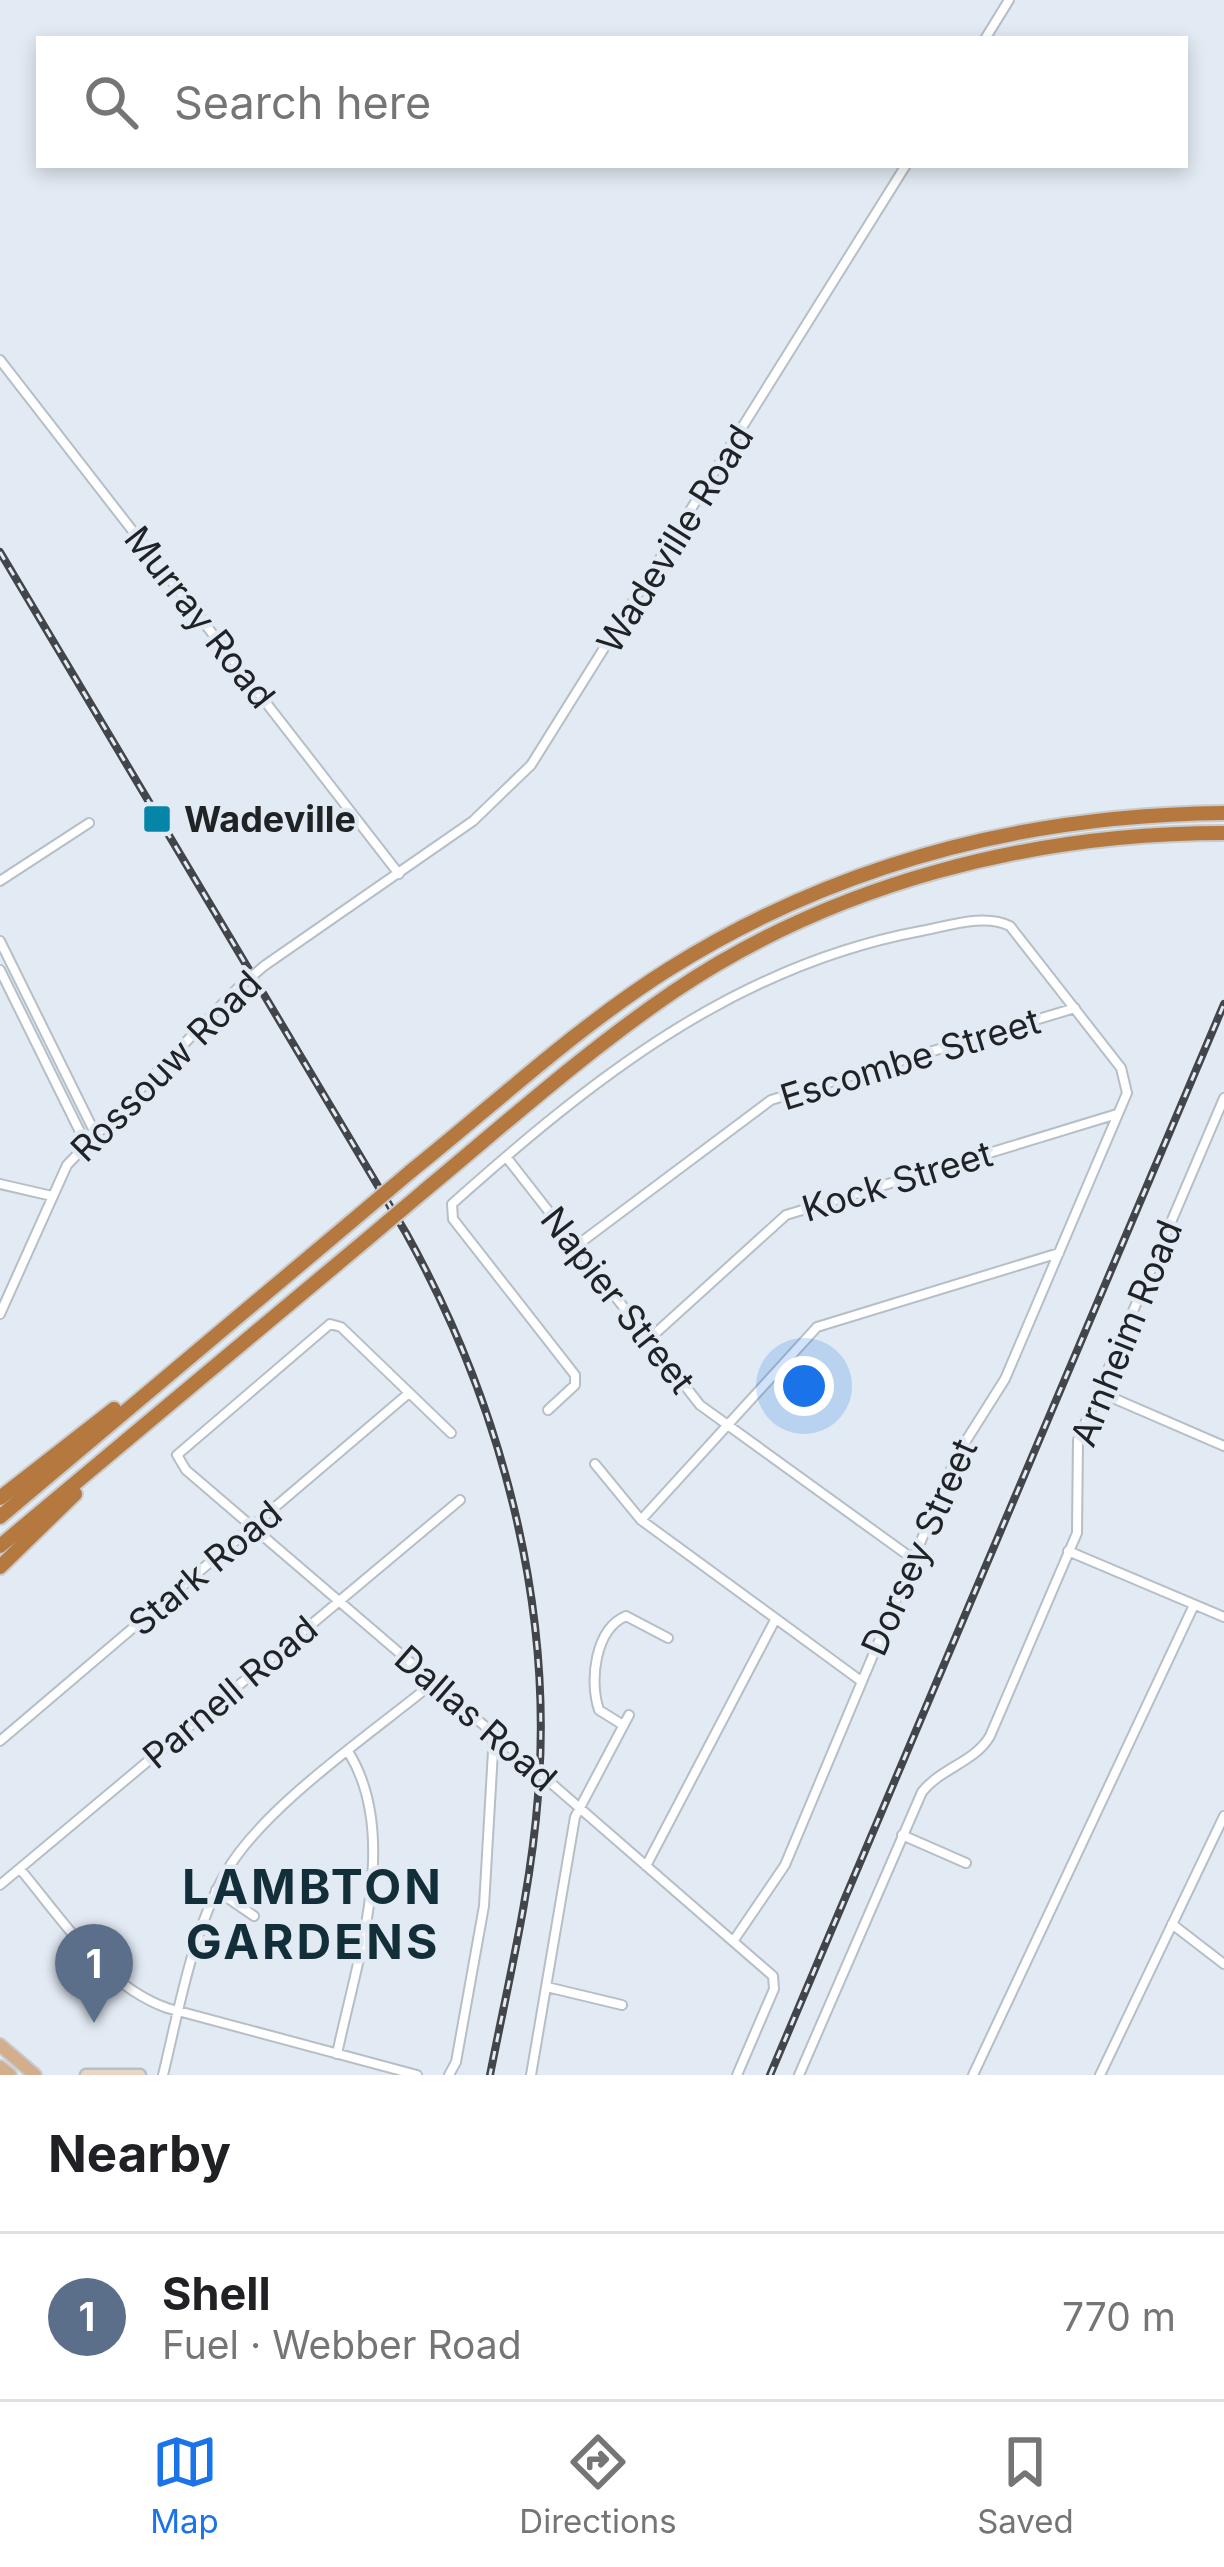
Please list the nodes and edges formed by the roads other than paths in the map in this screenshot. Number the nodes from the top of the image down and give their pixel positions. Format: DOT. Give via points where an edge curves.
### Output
graph roads {
  1 [pos="1009,0"];
  2 [pos="987,36"];
  3 [pos="904,168"];
  4 [pos="0,360"];
  5 [pos="1224,813"];
  6 [pos="89,823"];
  7 [pos="1224,833"];
  8 [pos="399,874"];
  9 [pos="0,881"];
  10 [pos="0,941"];
  11 [pos="0,970"];
  12 [pos="1075,1008"];
  13 [pos="39,1019"];
  14 [pos="27,1025"];
  15 [pos="1224,1098"];
  16 [pos="1118,1114"];
  17 [pos="94,1131"];
  18 [pos="85,1142"];
  19 [pos="507,1159"];
  20 [pos="0,1184"];
  21 [pos="52,1196"];
  22 [pos="576,1246"];
  23 [pos="1060,1252"];
  24 [pos="0,1314"];
  25 [pos="214,1337"];
  26 [pos="648,1340"];
  27 [pos="1099,1392"];
  28 [pos="409,1393"];
  29 [pos="548,1410"];
  30 [pos="727,1425"];
  31 [pos="451,1433"];
  32 [pos="1224,1446"];
  33 [pos="106,1458"];
  34 [pos="595,1464"];
  35 [pos="0,1498"];
  36 [pos="460,1500"];
  37 [pos="0,1517"];
  38 [pos="641,1520"];
  39 [pos="254,1527"];
  40 [pos="0,1546"];
  41 [pos="1068,1551"];
  42 [pos="913,1559"];
  43 [pos="0,1567"];
  44 [pos="339,1601"];
  45 [pos="1194,1605"];
  46 [pos="1224,1617"];
  47 [pos="775,1620"];
  48 [pos="668,1638"];
  49 [pos="860,1681"];
  50 [pos="434,1682"];
  51 [pos="494,1734"];
  52 [pos="0,1741"];
  53 [pos="350,1753"];
  54 [pos="580,1808"];
  55 [pos="1224,1816"];
  56 [pos="902,1834"];
  57 [pos="966,1863"];
  58 [pos="646,1866"];
  59 [pos="20,1869"];
  60 [pos="0,1885"];
  61 [pos="217,1890"];
  62 [pos="254,1916"];
  63 [pos="1172,1924"];
  64 [pos="734,1940"];
  65 [pos="1224,1964"];
  66 [pos="547,1987"];
  67 [pos="622,2005"];
  68 [pos="180,2010"];
  69 [pos="0,2045"];
  70 [pos="338,2054"];
  71 [pos="0,2067"];
  72 [pos="10,2075"];
  73 [pos="35,2075"];
  74 [pos="86,2075"];
  75 [pos="140,2075"];
  76 [pos="163,2075"];
  77 [pos="417,2075"];
  78 [pos="448,2075"];
  79 [pos="530,2075"];
  80 [pos="737,2075"];
  81 [pos="799,2075"];
  82 [pos="974,2075"];
  83 [pos="1100,2075"];
  1 -- 2 [label="street"];
  3 -- 8 [label="street, Wadeville Road" via="531,765"];
  4 -- 8 [label="street, Murray Road"];
  5 -- 25 [label="highway, bridge" via="1121,816 997,835 887,865 784,906 620,1004"];
  6 -- 9 [label="street"];
  7 -- 33 [label="highway, bridge" via="1003,854 898,883 734,955 631,1022"];
  8 -- 17 [label="street, Rossouw Road, bridge" via="264,966"];
  10 -- 13 [label="street"];
  11 -- 14 [label="street"];
  12 -- 16 [label="street, Dorsey Street" via="1121,1068 1127,1085"];
  12 -- 19 [label="street" via="1005,922 884,938 740,989 643,1047"];
  12 -- 22 [label="street, Escombe Street" via="770,1100"];
  13 -- 14 [label="street"];
  13 -- 17 [label="street"];
  14 -- 18 [label="street"];
  15 -- 27 [label="street, Arnheim Road"];
  16 -- 23 [label="street, Dorsey Street"];
  16 -- 26 [label="street, Kock Street" via="786,1215"];
  17 -- 18 [label="street, Rossouw Road"];
  18 -- 21 [label="street, Rossouw Road"];
  19 -- 22 [label="street, Napier Street"];
  19 -- 29 [label="street" via="452,1204 451,1214 575,1375 575,1385"];
  20 -- 21 [label="street"];
  21 -- 24 [label="street, Rossouw Road"];
  22 -- 26 [label="street, Napier Street"];
  23 -- 30 [label="street" via="823,1324"];
  23 -- 42 [label="street, Dorsey Street" via="1005,1379 956,1455"];
  25 -- 35 [label="highway"];
  25 -- 37 [label="highway"];
  26 -- 30 [label="street, Napier Street"];
  27 -- 32 [label="street"];
  27 -- 41 [label="street, Arnheim Road" via="1075,1451 1078,1524"];
  28 -- 31 [label="street"];
  28 -- 39 [label="street, Stark Road"];
  28 -- 39 [label="street, Dallas Road" via="330,1324 177,1455"];
  30 -- 38 [label="street"];
  30 -- 42 [label="street, Napier Street"];
  33 -- 40 [label="highway"];
  33 -- 43 [label="highway"];
  34 -- 38 [label="street"];
  36 -- 44 [label="street, Parnell Road"];
  38 -- 47 [label="street"];
  39 -- 44 [label="street, Dallas Road"];
  39 -- 52 [label="street, Stark Road"];
  41 -- 45 [label="street"];
  41 -- 56 [label="street, Arnheim Road" via="986,1743 933,1779"];
  42 -- 49 [label="street, Dorsey Street"];
  44 -- 50 [label="street, Dallas Road"];
  44 -- 59 [label="street, Parnell Road"];
  45 -- 46 [label="street"];
  45 -- 82 [label="street"];
  47 -- 49 [label="street"];
  47 -- 58 [label="street"];
  48 -- 54 [label="street" via="626,1616 614,1623 596,1659 594,1690 599,1710 626,1720"];
  49 -- 64 [label="street, Dorsey Street" via="779,1877"];
  50 -- 51 [label="street, Dallas Road"];
  50 -- 53 [label="street"];
  51 -- 54 [label="street, Dallas Road, bridge"];
  51 -- 78 [label="street" via="479,1941"];
  53 -- 61 [label="street" via="255,1834"];
  53 -- 70 [label="street" via="368,1785 372,1824 366,1912"];
  54 -- 58 [label="street, Dallas Road"];
  54 -- 66 [label="street"];
  55 -- 63 [label="street"];
  56 -- 57 [label="street"];
  56 -- 81 [label="street, Arnheim Road"];
  58 -- 64 [label="street, Dallas Road"];
  59 -- 60 [label="street, Parnell Road"];
  59 -- 68 [label="street" via="111,1974"];
  61 -- 62 [label="street"];
  61 -- 68 [label="street"];
  63 -- 65 [label="street"];
  63 -- 83 [label="street"];
  64 -- 80 [label="street, Dallas Road" via="775,1982"];
  66 -- 67 [label="street"];
  66 -- 79 [label="street"];
  68 -- 70 [label="street"];
  68 -- 76 [label="street"];
  69 -- 73 [label="main road"];
  70 -- 77 [label="street"];
  71 -- 72 [label="main road"];
  74 -- 75 [label="main road"];
}
